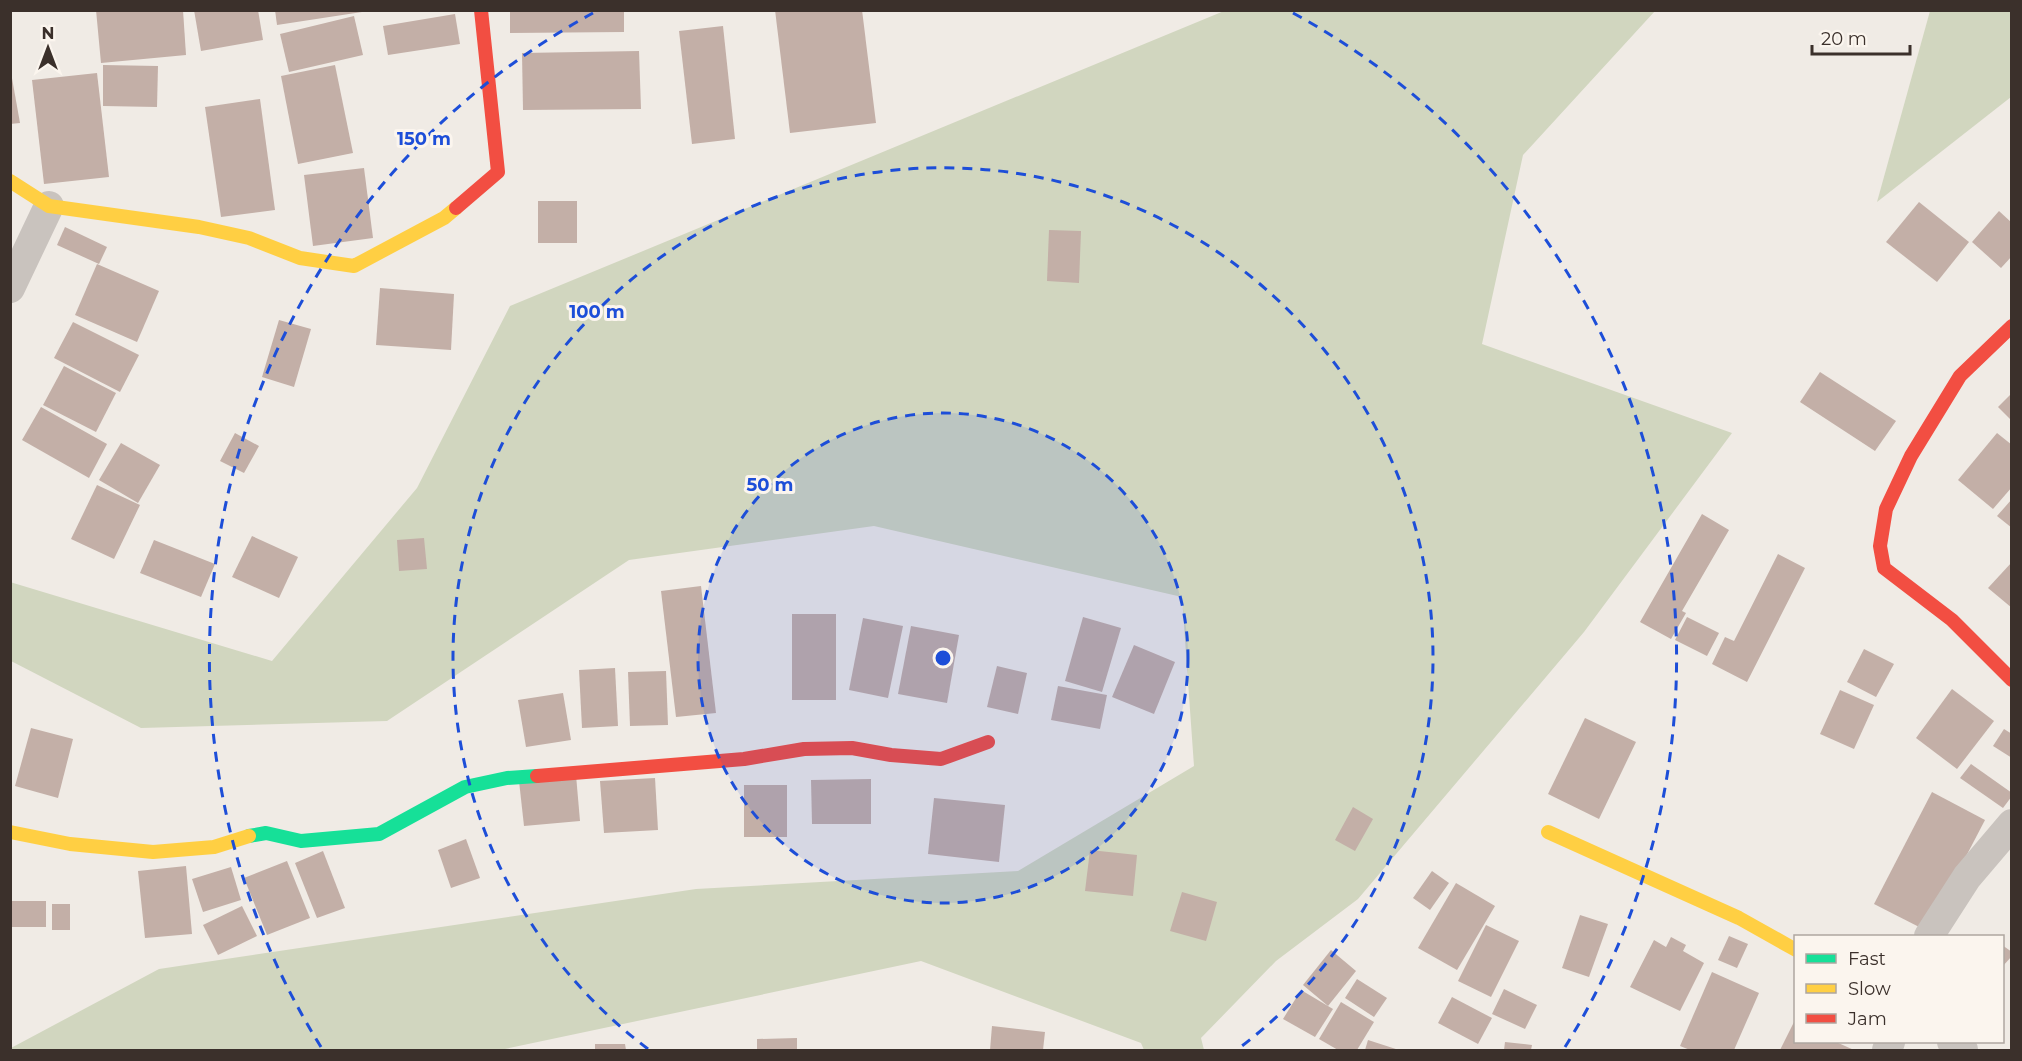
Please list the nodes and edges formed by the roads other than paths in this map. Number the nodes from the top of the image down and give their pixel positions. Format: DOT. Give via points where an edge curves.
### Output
graph roads {
  1 [pos="482,10"];
  2 [pos="10,181"];
  3 [pos="49,207"];
  4 [pos="10,288"];
  5 [pos="2012,326"];
  6 [pos="2012,680"];
  7 [pos="988,742"];
  8 [pos="2012,824"];
  9 [pos="10,832"];
  10 [pos="1548,832"];
  11 [pos="1930,935"];
  12 [pos="1794,949"];
  1 -- 3 [label="street" via="498,172 444,218 354,266 300,258 249,238 199,227"];
  2 -- 3 [label="street"];
  3 -- 4 [label="street"];
  5 -- 6 [label="street" via="1960,376 1911,456 1886,508 1880,546 1884,568 1952,620"];
  7 -- 9 [label="street" via="941,759 852,748 804,749 744,759 507,778 465,787 379,834 350,837 301,841 266,833 213,848 153,852 70,844"];
  8 -- 11 [label="street" via="1967,877"];
  10 -- 12 [label="street" via="1738,918"];
}
